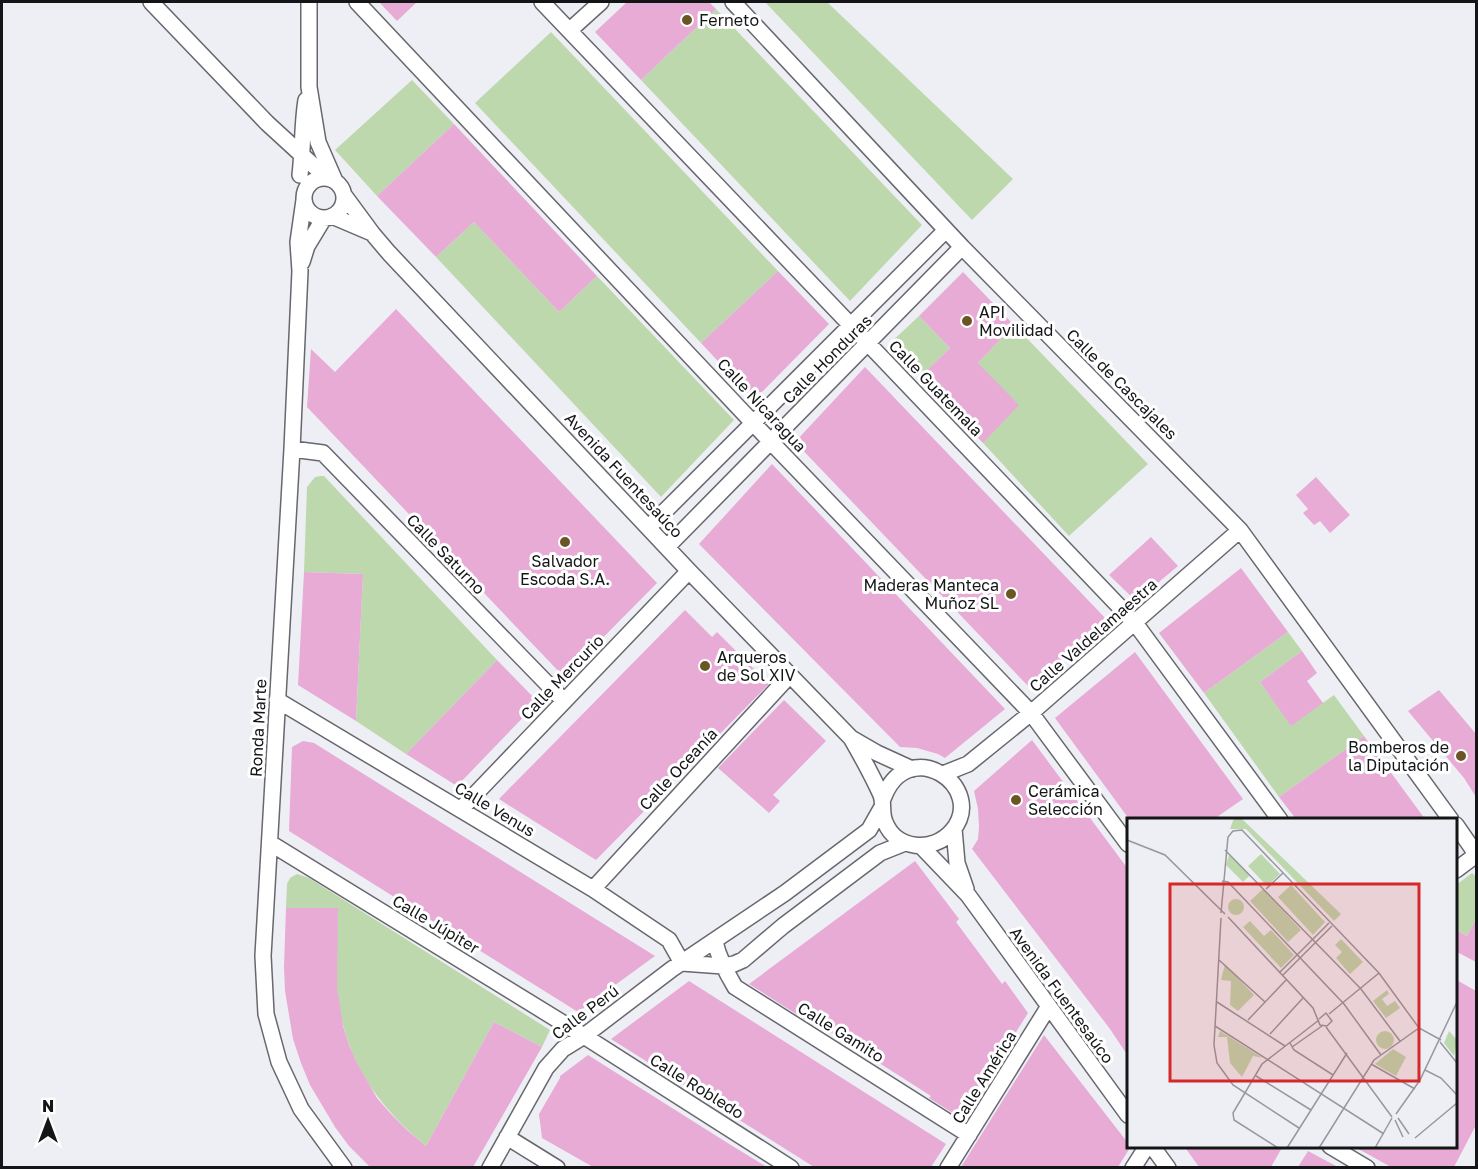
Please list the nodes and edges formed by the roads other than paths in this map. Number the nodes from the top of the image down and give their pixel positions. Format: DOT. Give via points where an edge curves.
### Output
graph roads {
  1 [pos="151,2"];
  2 [pos="309,2"];
  3 [pos="357,2"];
  4 [pos="542,2"];
  5 [pos="601,2"];
  6 [pos="734,2"];
  7 [pos="570,30"];
  8 [pos="309,87"];
  9 [pos="304,116"];
  10 [pos="267,123"];
  11 [pos="303,156"];
  12 [pos="331,180"];
  13 [pos="303,188"];
  14 [pos="344,195"];
  15 [pos="328,217"];
  16 [pos="946,230"];
  17 [pos="372,234"];
  18 [pos="962,247"];
  19 [pos="300,271"];
  20 [pos="850,326"];
  21 [pos="868,343"];
  22 [pos="754,422"];
  23 [pos="771,442"];
  24 [pos="292,449"];
  25 [pos="649,527"];
  26 [pos="1240,530"];
  27 [pos="667,547"];
  28 [pos="689,571"];
  29 [pos="1135,623"];
  30 [pos="790,675"];
  31 [pos="278,700"];
  32 [pos="564,701"];
  33 [pos="1031,713"];
  34 [pos="851,738"];
  35 [pos="968,764"];
  36 [pos="912,769"];
  37 [pos="943,774"];
  38 [pos="958,792"];
  39 [pos="882,803"];
  40 [pos="461,809"];
  41 [pos="1279,818"];
  42 [pos="1450,818"];
  43 [pos="1457,828"];
  44 [pos="954,830"];
  45 [pos="270,843"];
  46 [pos="905,843"];
  47 [pos="1127,843"];
  48 [pos="921,846"];
  49 [pos="1476,854"];
  50 [pos="1457,868"];
  51 [pos="593,889"];
  52 [pos="968,895"];
  53 [pos="715,942"];
  54 [pos="682,963"];
  55 [pos="723,966"];
  56 [pos="1049,1006"];
  57 [pos="584,1036"];
  58 [pos="1127,1114"];
  59 [pos="969,1135"];
  60 [pos="507,1137"];
  61 [pos="1146,1148"];
  62 [pos="1154,1148"];
  63 [pos="1334,1148"];
  64 [pos="344,1167"];
  65 [pos="489,1167"];
  66 [pos="557,1167"];
  67 [pos="791,1167"];
  68 [pos="948,1167"];
  69 [pos="1133,1167"];
  70 [pos="1168,1167"];
  71 [pos="1367,1167"];
  1 -- 10 [label="street"];
  2 -- 8 [label="street, Ronda Marte"];
  3 -- 22 [label="street, Calle Nicaragua"];
  4 -- 7 [label="street, Calle Guatemala"];
  5 -- 7 [label="street"];
  6 -- 16 [label="street, Calle de Cascajales"];
  7 -- 20 [label="street, Calle Guatemala"];
  8 -- 9 [label="street, Ronda Marte"];
  8 -- 12 [label="street, Ronda Marte" via="318,142"];
  9 -- 10 [label="street" via="296,124 282,128"];
  9 -- 11 [label="street, Ronda Marte"];
  10 -- 11 [label="street"];
  10 -- 13 [label="street" via="285,149"];
  11 -- 12 [label="street"];
  11 -- 13 [label="street, Ronda Marte"];
  12 -- 13 [label="street" via="315,180"];
  12 -- 14 [label="street"];
  13 -- 15 [label="street" via="308,210 318,217"];
  13 -- 19 [label="street, Ronda Marte" via="298,242"];
  14 -- 15 [label="street" via="339,211"];
  14 -- 17 [label="street, Avenida Fuentesaúco"];
  15 -- 17 [label="street, Avenida Fuentesaúco"];
  15 -- 19 [label="street, Ronda Marte" via="307,246"];
  16 -- 18 [label="street, Calle de Cascajales"];
  16 -- 20 [label="street, Calle Honduras"];
  17 -- 25 [label="street, Avenida Fuentesaúco"];
  18 -- 21 [label="street, Calle Honduras"];
  18 -- 26 [label="street, Calle de Cascajales"];
  19 -- 24 [label="street, Ronda Marte"];
  20 -- 21 [label="street, Calle Guatemala"];
  20 -- 22 [label="street, Calle Honduras"];
  21 -- 23 [label="street, Calle Honduras"];
  21 -- 29 [label="street, Calle Guatemala"];
  22 -- 23 [label="street, Calle Nicaragua"];
  22 -- 25 [label="street, Calle Honduras"];
  23 -- 27 [label="street, Calle Honduras"];
  23 -- 33 [label="street, Calle Nicaragua"];
  24 -- 31 [label="street, Ronda Marte"];
  24 -- 32 [label="street, Calle Saturno" via="323,453"];
  25 -- 27 [label="street, Avenida Fuentesaúco"];
  26 -- 29 [label="street, Calle Valdelamaestra"];
  26 -- 42 [label="street, Calle de Cascajales"];
  27 -- 28 [label="street, Avenida Fuentesaúco"];
  28 -- 30 [label="street, Avenida Fuentesaúco"];
  28 -- 32 [label="street, Calle Mercurio"];
  29 -- 33 [label="street, Calle Valdelamaestra"];
  29 -- 41 [label="street, Calle Guatemala"];
  30 -- 34 [label="street, Avenida Fuentesaúco"];
  30 -- 51 [label="street, Calle Oceanía"];
  31 -- 40 [label="street, Calle Venus"];
  31 -- 45 [label="street, Ronda Marte"];
  32 -- 40 [label="street, Calle Mercurio"];
  33 -- 35 [label="street, Calle Valdelamaestra"];
  33 -- 47 [label="street, Calle Nicaragua"];
  34 -- 36 [label="street, Avenida Fuentesaúco"];
  34 -- 39 [label="street, Avenida Fuentesaúco"];
  35 -- 37 [label="street, Calle Valdelamaestra"];
  35 -- 38 [label="street"];
  36 -- 37 [label="street" via="928,768"];
  36 -- 39 [label="street" via="893,780"];
  37 -- 38 [label="street"];
  38 -- 44 [label="street" via="961,811"];
  39 -- 46 [label="street" via="885,822"];
  39 -- 53 [label="street, Calle Perú" via="869,830"];
  40 -- 51 [label="street, Calle Venus"];
  43 -- 49 [label="street"];
  44 -- 48 [label="street" via="945,839"];
  44 -- 52 [label="street, Avenida Fuentesaúco" via="957,863"];
  45 -- 57 [label="street, Calle Júpiter"];
  45 -- 64 [label="street, Ronda Marte" via="263,956 266,1014 279,1062 300,1109"];
  46 -- 48 [label="street"];
  46 -- 55 [label="street" via="880,853 743,960"];
  48 -- 52 [label="street, Avenida Fuentesaúco"];
  49 -- 50 [label="street"];
  51 -- 54 [label="street, Calle Venus" via="669,940"];
  52 -- 56 [label="street, Avenida Fuentesaúco"];
  53 -- 54 [label="street, Calle Perú"];
  53 -- 55 [label="street, Calle Gamito"];
  54 -- 55 [label="street"];
  54 -- 57 [label="street, Calle Perú"];
  55 -- 59 [label="street, Calle Gamito" via="735,987"];
  56 -- 58 [label="street, Avenida Fuentesaúco"];
  56 -- 59 [label="street, Calle América"];
  57 -- 60 [label="street, Calle Perú" via="546,1068"];
  57 -- 67 [label="street, Calle Robledo"];
  59 -- 68 [label="street, Calle América"];
  60 -- 65 [label="street, Calle Perú"];
  60 -- 66 [label="street"];
  61 -- 69 [label="street"];
  62 -- 70 [label="street"];
  63 -- 71 [label="street"];
}
